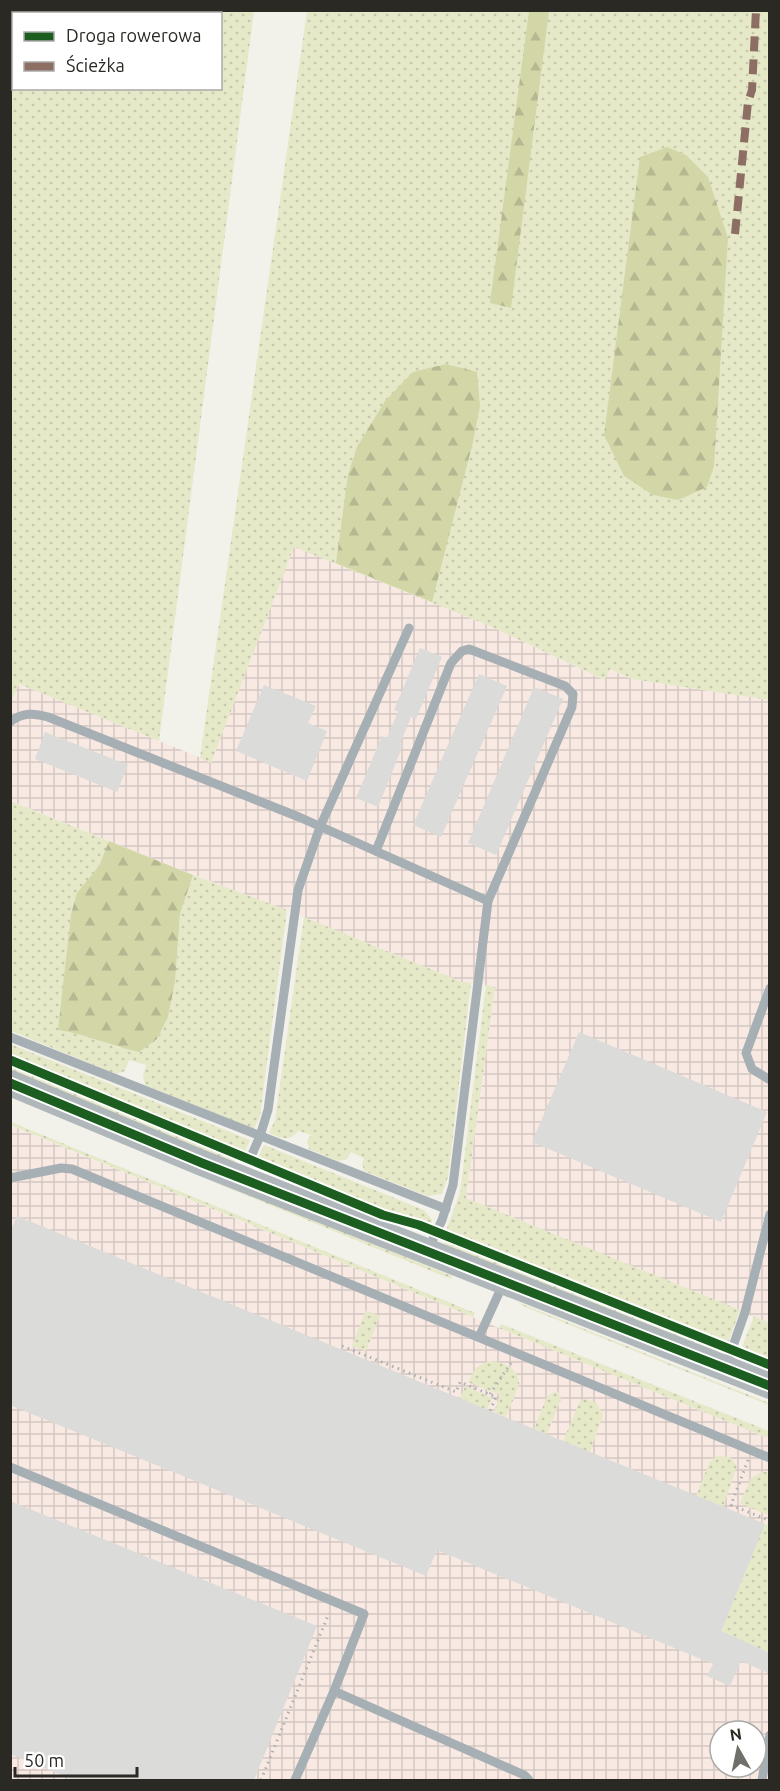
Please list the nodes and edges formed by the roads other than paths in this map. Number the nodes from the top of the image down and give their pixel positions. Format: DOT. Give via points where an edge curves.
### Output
graph roads {
  1 [pos="409,628"];
  2 [pos="10,722"];
  3 [pos="320,827"];
  4 [pos="376,851"];
  5 [pos="488,901"];
  6 [pos="770,988"];
  7 [pos="10,1037"];
  8 [pos="770,1080"];
  9 [pos="10,1083"];
  10 [pos="260,1136"];
  11 [pos="250,1159"];
  12 [pos="10,1178"];
  13 [pos="446,1209"];
  14 [pos="770,1214"];
  15 [pos="426,1252"];
  16 [pos="504,1282"];
  17 [pos="479,1337"];
  18 [pos="726,1368"];
  19 [pos="770,1386"];
  20 [pos="770,1458"];
  21 [pos="10,1467"];
  22 [pos="334,1691"];
  23 [pos="770,1735"];
  24 [pos="295,1780"];
  25 [pos="529,1780"];
  26 [pos="762,1780"];
  1 -- 3 [label="lane"];
  2 -- 3 [label="lane" via="28,714 48,717"];
  3 -- 4 [label="lane"];
  3 -- 10 [label="lane" via="298,890 268,1110"];
  4 -- 5 [label="lane"];
  4 -- 5 [label="lane" via="452,663 462,651 469,649 565,686 573,694 572,707"];
  5 -- 13 [label="lane" via="453,1185"];
  6 -- 8 [label="lane" via="746,1053 752,1069"];
  7 -- 10 [label="lane"];
  9 -- 15 [label="street"];
  10 -- 11 [label="lane"];
  10 -- 13 [label="lane"];
  12 -- 17 [label="lane" via="72,1168"];
  13 -- 15 [label="lane"];
  14 -- 18 [label="lane"];
  15 -- 16 [label="street"];
  16 -- 17 [label="lane"];
  16 -- 18 [label="street"];
  17 -- 20 [label="lane"];
  18 -- 19 [label="street"];
  21 -- 22 [label="lane" via="364,1614"];
  22 -- 24 [label="lane"];
  22 -- 25 [label="lane"];
  23 -- 26 [label="lane"];
}
